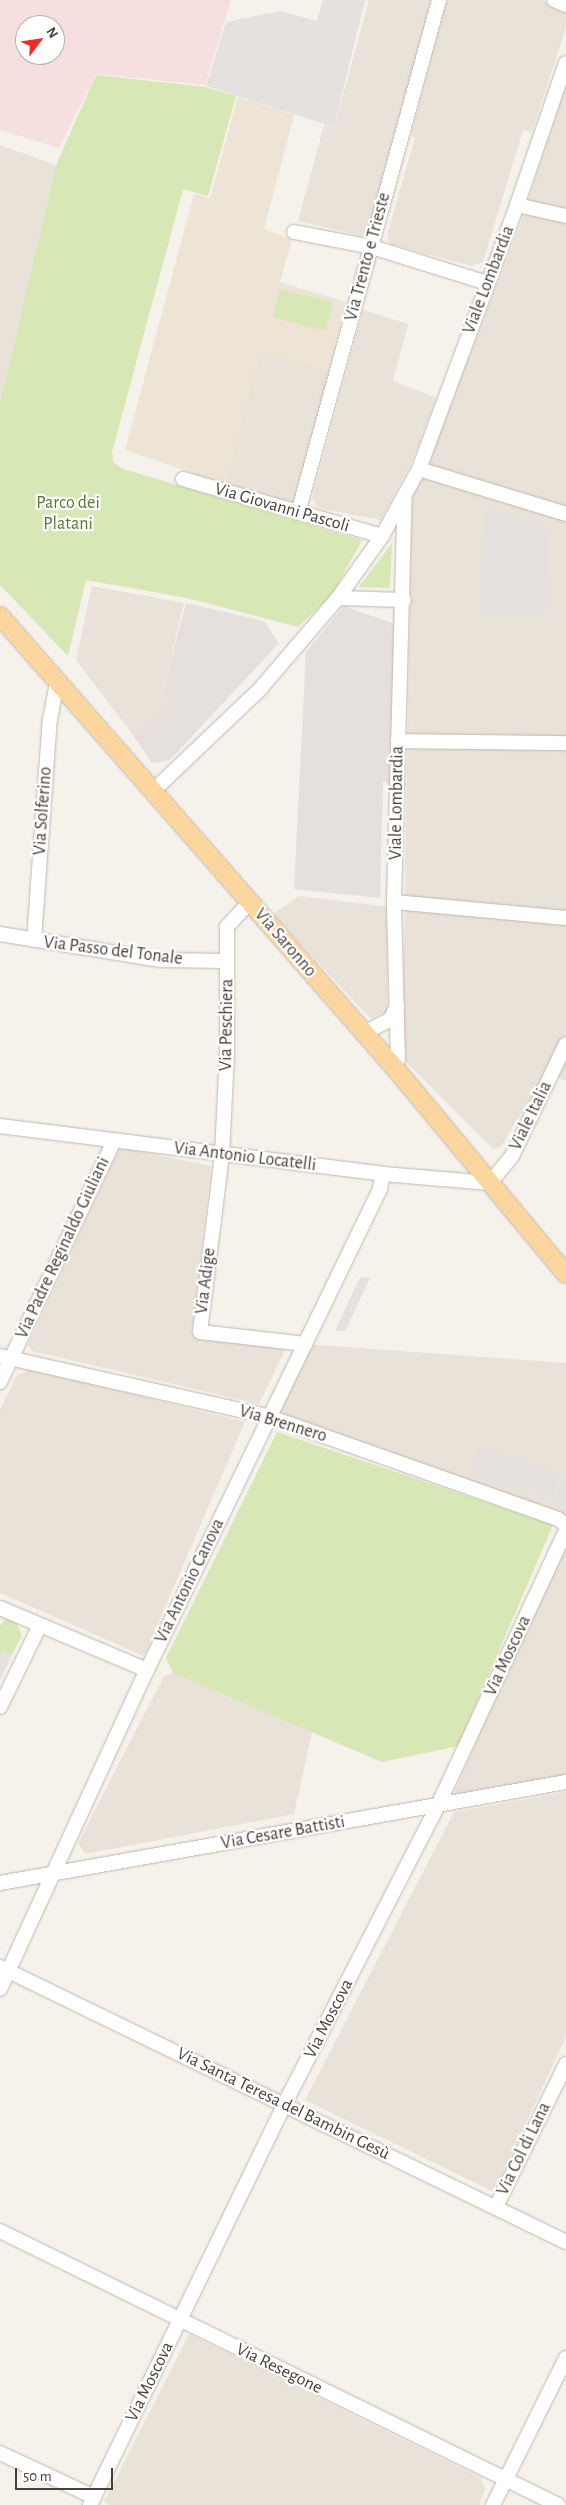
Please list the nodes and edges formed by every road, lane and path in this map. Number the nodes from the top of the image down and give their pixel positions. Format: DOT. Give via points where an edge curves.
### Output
graph roads {
  1 [pos="439,0"];
  2 [pos="554,0"];
  3 [pos="566,5"];
  4 [pos="566,63"];
  5 [pos="518,205"];
  6 [pos="566,216"];
  7 [pos="294,232"];
  8 [pos="372,247"];
  9 [pos="487,283"];
  10 [pos="419,469"];
  11 [pos="183,479"];
  12 [pos="405,495"];
  13 [pos="298,513"];
  14 [pos="566,514"];
  15 [pos="382,536"];
  16 [pos="338,598"];
  17 [pos="404,600"];
  18 [pos="0,616"];
  19 [pos="56,683"];
  20 [pos="398,741"];
  21 [pos="566,743"];
  22 [pos="153,791"];
  23 [pos="394,902"];
  24 [pos="249,903"];
  25 [pos="566,918"];
  26 [pos="0,934"];
  27 [pos="34,940"];
  28 [pos="227,961"];
  29 [pos="398,1006"];
  30 [pos="364,1033"];
  31 [pos="566,1044"];
  32 [pos="394,1067"];
  33 [pos="0,1126"];
  34 [pos="114,1141"];
  35 [pos="222,1155"];
  36 [pos="383,1174"];
  37 [pos="490,1183"];
  38 [pos="566,1274"];
  39 [pos="305,1344"];
  40 [pos="5,1358"];
  41 [pos="0,1382"];
  42 [pos="270,1417"];
  43 [pos="562,1522"];
  44 [pos="566,1531"];
  45 [pos="0,1608"];
  46 [pos="40,1625"];
  47 [pos="147,1670"];
  48 [pos="0,1707"];
  49 [pos="566,1782"];
  50 [pos="438,1805"];
  51 [pos="53,1873"];
  52 [pos="0,1884"];
  53 [pos="4,1969"];
  54 [pos="0,1989"];
  55 [pos="566,2064"];
  56 [pos="284,2105"];
  57 [pos="496,2207"];
  58 [pos="0,2231"];
  59 [pos="566,2242"];
  60 [pos="180,2320"];
  61 [pos="566,2358"];
  62 [pos="0,2453"];
  63 [pos="505,2480"];
  64 [pos="92,2501"];
  65 [pos="493,2505"];
  66 [pos="558,2505"];
  1 -- 8 [label="street, Via Trento e Trieste"];
  2 -- 3 [label="street"];
  4 -- 5 [label="street, Viale Lombardia"];
  5 -- 6 [label="street"];
  5 -- 9 [label="street, Viale Lombardia"];
  7 -- 8 [label="street"];
  8 -- 9 [label="street"];
  8 -- 13 [label="street, Via Trento e Trieste"];
  9 -- 10 [label="street, Viale Lombardia"];
  10 -- 12 [label="street, Viale Lombardia"];
  10 -- 14 [label="street"];
  11 -- 13 [label="street, Via Giovanni Pascoli"];
  12 -- 15 [label="street, Viale Lombardia"];
  12 -- 17 [label="street, Viale Lombardia"];
  13 -- 15 [label="street, Via Giovanni Pascoli"];
  15 -- 16 [label="street, Viale Lombardia"];
  16 -- 17 [label="street"];
  16 -- 22 [label="street, Viale Lombardia" via="255,694"];
  17 -- 20 [label="street, Viale Lombardia"];
  18 -- 19 [label="main road, Via Saronno"];
  19 -- 22 [label="main road, Via Saronno"];
  19 -- 27 [label="street, Via Solferino" via="50,719"];
  20 -- 21 [label="street"];
  20 -- 23 [label="street, Viale Lombardia"];
  22 -- 24 [label="main road, Via Saronno"];
  23 -- 25 [label="street"];
  23 -- 29 [label="street, Viale Lombardia"];
  24 -- 28 [label="street, Via Peschiera" via="227,928"];
  24 -- 30 [label="main road, Via Saronno"];
  26 -- 27 [label="street, Via Passo del Tonale"];
  27 -- 28 [label="street, Via Passo del Tonale" via="161,960"];
  28 -- 35 [label="street, Via Peschiera"];
  29 -- 30 [label="street" via="390,1020"];
  29 -- 32 [label="street, Viale Lombardia" via="398,1058"];
  30 -- 32 [label="main road, Via Saronno"];
  31 -- 37 [label="street, Viale Italia" via="512,1156"];
  32 -- 37 [label="main road, Via Saronno"];
  33 -- 34 [label="street, Via Antonio Locatelli"];
  34 -- 35 [label="street, Via Antonio Locatelli"];
  34 -- 40 [label="street, Via Padre Reginaldo Giuliani"];
  35 -- 36 [label="street, Via Antonio Locatelli"];
  35 -- 39 [label="street, Via Adige" via="200,1332"];
  36 -- 37 [label="street, Via Antonio Locatelli"];
  36 -- 39 [label="street, Via Antonio Canova" via="380,1189"];
  37 -- 38 [label="main road, Via Saronno"];
  39 -- 42 [label="street, Via Antonio Canova"];
  40 -- 41 [label="street, Via Padre Reginaldo Giuliani"];
  40 -- 42 [label="street, Via Brennero"];
  42 -- 43 [label="street, Via Brennero"];
  42 -- 47 [label="street, Via Antonio Canova"];
  44 -- 50 [label="street, Via Moscova"];
  45 -- 46 [label="street"];
  46 -- 47 [label="street"];
  46 -- 48 [label="street"];
  47 -- 51 [label="street, Via Antonio Canova"];
  49 -- 50 [label="street, Via Cesare Battisti"];
  50 -- 51 [label="street, Via Cesare Battisti"];
  50 -- 56 [label="street, Via Moscova"];
  51 -- 52 [label="street, Via Cesare Battisti"];
  51 -- 53 [label="street, Via Antonio Canova"];
  53 -- 54 [label="street, Via Antonio Canova"];
  53 -- 56 [label="street, Via Santa Teresa del Bambin Gesù"];
  55 -- 57 [label="street, Via Col di Lana"];
  56 -- 57 [label="street, Via Santa Teresa del Bambin Gesù"];
  56 -- 60 [label="street, Via Moscova"];
  57 -- 59 [label="street, Via Santa Teresa del Bambin Gesù"];
  58 -- 60 [label="street, Via Resegone"];
  60 -- 63 [label="street, Via Resegone"];
  60 -- 64 [label="street, Via Moscova"];
  61 -- 63 [label="street"];
  62 -- 64 [label="street"];
  63 -- 65 [label="street"];
  63 -- 66 [label="street, Via Resegone"];
}
